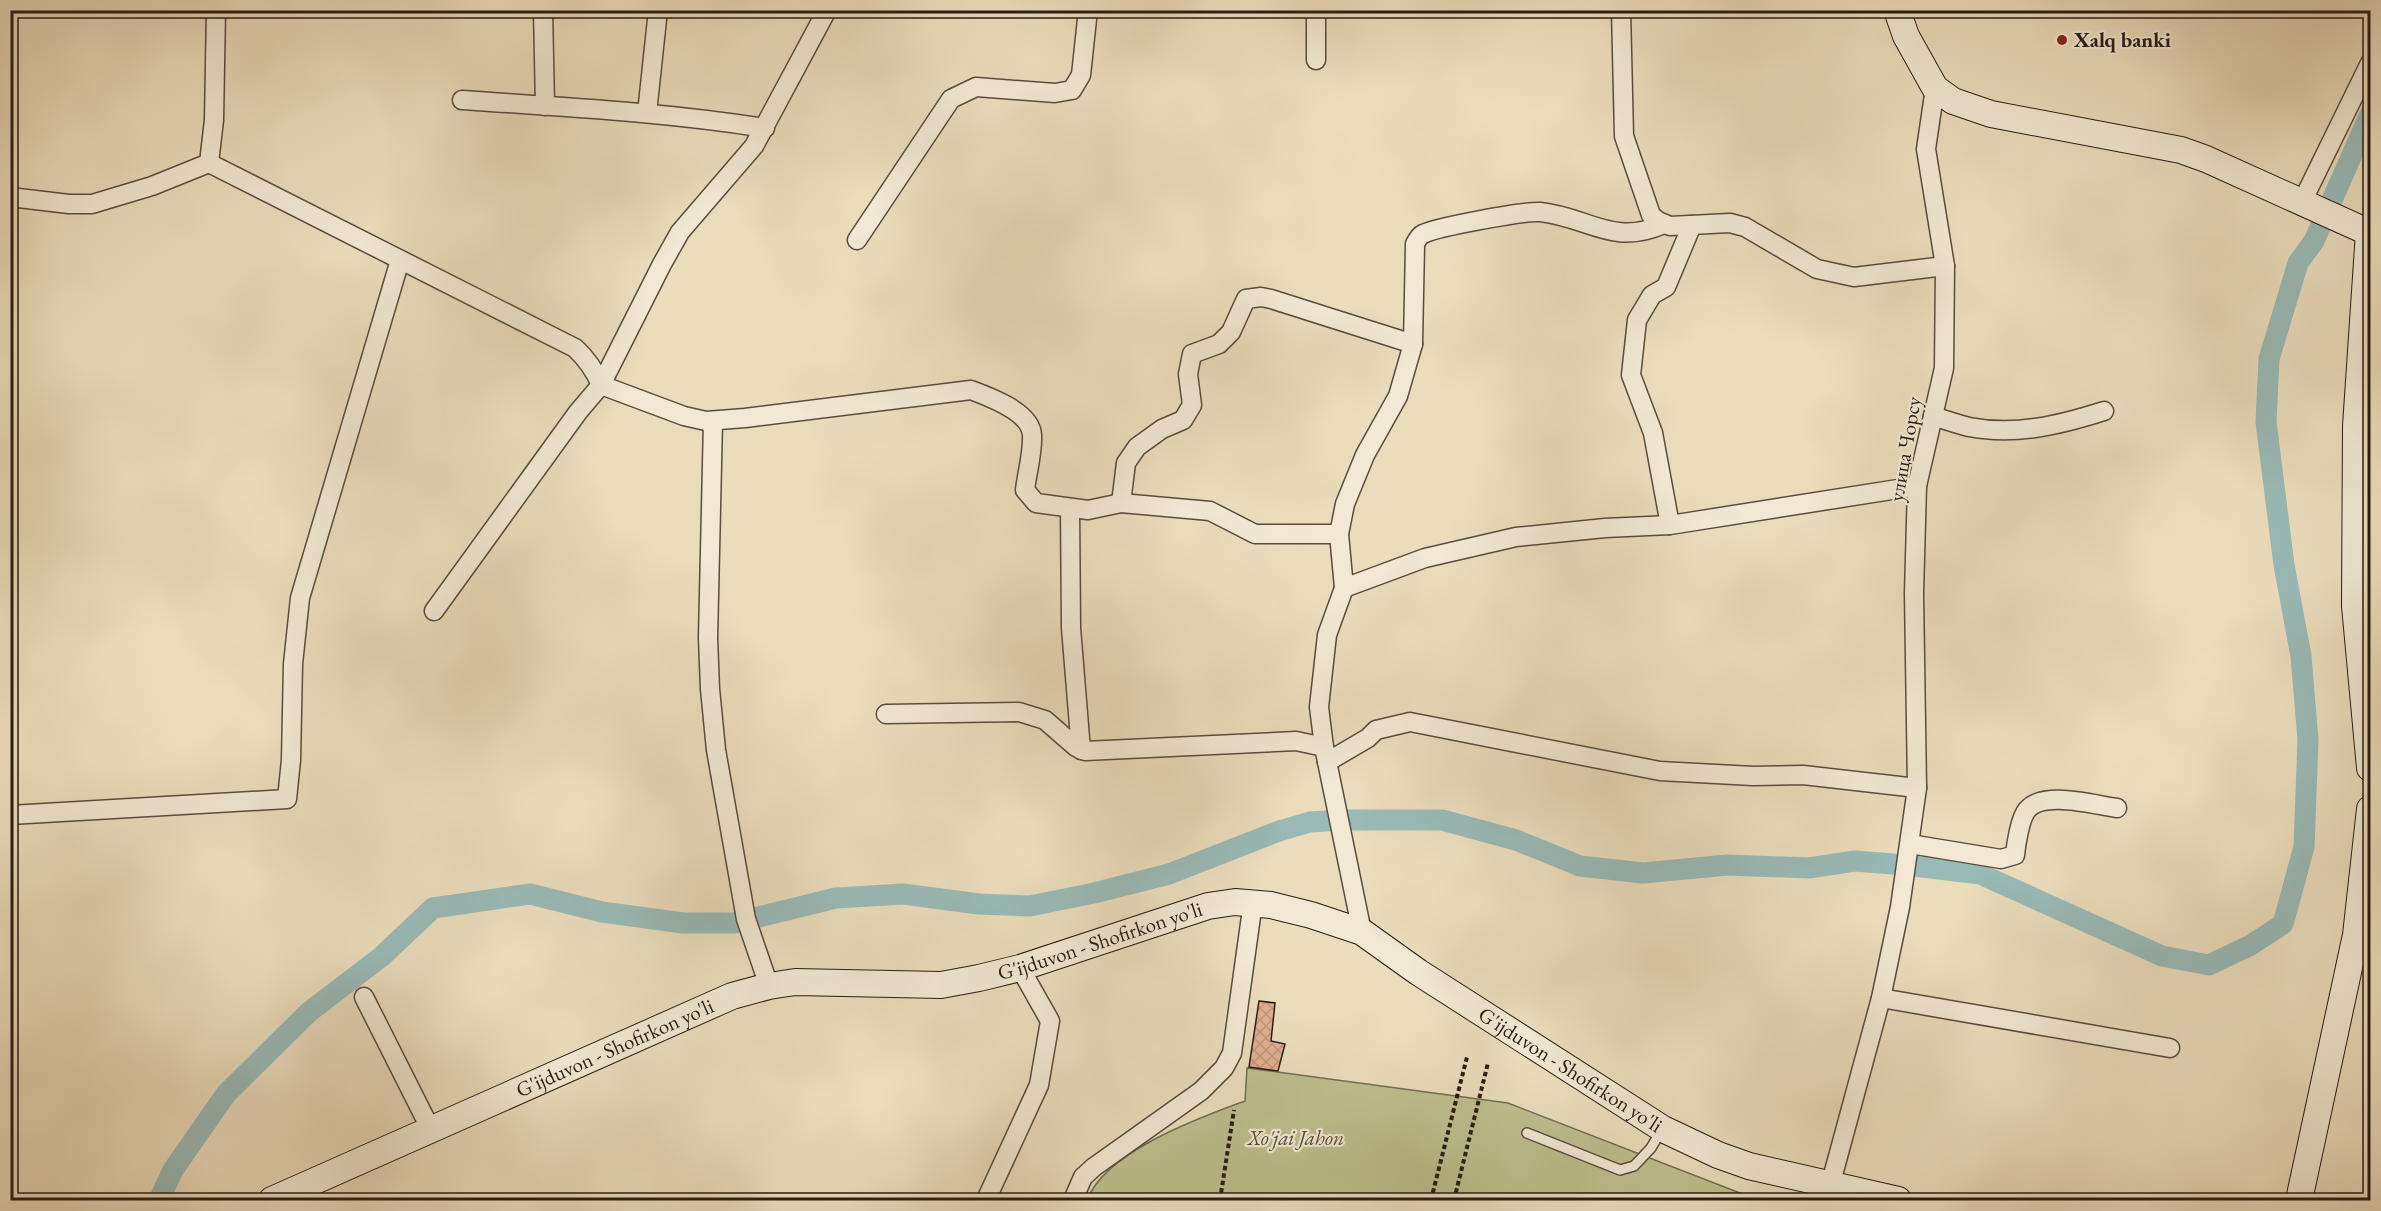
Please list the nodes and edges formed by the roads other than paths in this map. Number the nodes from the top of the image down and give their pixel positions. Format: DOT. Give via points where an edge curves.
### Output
graph roads {
  1 [pos="216,10"];
  2 [pos="543,10"];
  3 [pos="658,10"];
  4 [pos="826,10"];
  5 [pos="1088,10"];
  6 [pos="1316,10"];
  7 [pos="1621,10"];
  8 [pos="1897,10"];
  9 [pos="1316,60"];
  10 [pos="2370,63"];
  11 [pos="1935,88"];
  12 [pos="462,100"];
  13 [pos="545,105"];
  14 [pos="647,113"];
  15 [pos="765,128"];
  16 [pos="209,163"];
  17 [pos="10,198"];
  18 [pos="2301,202"];
  19 [pos="1664,225"];
  20 [pos="1692,225"];
  21 [pos="2369,232"];
  22 [pos="857,240"];
  23 [pos="400,260"];
  24 [pos="1945,266"];
  25 [pos="1413,344"];
  26 [pos="601,385"];
  27 [pos="2104,411"];
  28 [pos="1933,416"];
  29 [pos="713,421"];
  30 [pos="1917,486"];
  31 [pos="1121,504"];
  32 [pos="1070,508"];
  33 [pos="1670,525"];
  34 [pos="1339,534"];
  35 [pos="1344,588"];
  36 [pos="434,611"];
  37 [pos="886,714"];
  38 [pos="1081,750"];
  39 [pos="1325,754"];
  40 [pos="2370,768"];
  41 [pos="1917,788"];
  42 [pos="2117,808"];
  43 [pos="2370,809"];
  44 [pos="10,815"];
  45 [pos="1909,850"];
  46 [pos="1253,903"];
  47 [pos="1362,932"];
  48 [pos="1020,968"];
  49 [pos="769,986"];
  50 [pos="364,997"];
  51 [pos="1881,998"];
  52 [pos="2170,1048"];
  53 [pos="1663,1129"];
  54 [pos="431,1130"];
  55 [pos="1527,1133"];
  56 [pos="1830,1186"];
  57 [pos="272,1200"];
  58 [pos="986,1200"];
  59 [pos="1073,1200"];
  60 [pos="1898,1200"];
  61 [pos="2300,1200"];
  1 -- 16 [label="street" via="214,120"];
  2 -- 13 [label="street"];
  3 -- 14 [label="street"];
  4 -- 15 [label="street"];
  5 -- 22 [label="street" via="1082,75 1072,90 1055,93 976,87 951,99"];
  6 -- 9 [label="street"];
  7 -- 19 [label="street" via="1624,136 1652,215"];
  8 -- 11 [label="main road" via="1906,36"];
  10 -- 18 [label="street"];
  11 -- 18 [label="main road" via="1953,101 1991,114 2181,150"];
  11 -- 24 [label="street, улица Чорсу" via="1926,149"];
  12 -- 13 [label="street"];
  13 -- 14 [label="street"];
  14 -- 15 [label="street"];
  15 -- 26 [label="street" via="744,160 680,232"];
  16 -- 17 [label="street" via="92,204"];
  16 -- 23 [label="street"];
  18 -- 21 [label="main road"];
  19 -- 20 [label="street"];
  19 -- 25 [label="street" via="1621,234 1537,212 1438,228 1420,235 1415,244"];
  20 -- 24 [label="street" via="1730,223 1745,227 1817,269 1854,277"];
  20 -- 33 [label="street" via="1666,287 1652,295 1637,320 1631,375 1653,434"];
  21 -- 40 [label="main road" via="2356,426 2355,606"];
  23 -- 26 [label="street" via="576,348"];
  23 -- 44 [label="street" via="300,598 287,799"];
  24 -- 28 [label="street, улица Чорсу" via="1944,368"];
  25 -- 31 [label="street" via="1271,299 1246,299 1231,332 1219,344 1192,354 1188,374 1192,405 1183,420 1137,447 1126,463"];
  25 -- 34 [label="street" via="1398,396 1365,455 1345,504"];
  26 -- 29 [label="street" via="684,416"];
  26 -- 36 [label="street"];
  27 -- 28 [label="street" via="2037,429 1970,427"];
  28 -- 30 [label="street, улица Чорсу"];
  29 -- 32 [label="street" via="972,390 995,398 1027,420 1032,434 1025,490 1036,503"];
  29 -- 49 [label="street" via="708,639 716,750 748,924"];
  30 -- 33 [label="street"];
  30 -- 41 [label="street, улица Чорсу"];
  31 -- 32 [label="street" via="1088,510"];
  31 -- 34 [label="street" via="1210,511 1255,534"];
  32 -- 38 [label="street" via="1071,627"];
  33 -- 35 [label="street" via="1516,537 1425,558"];
  34 -- 35 [label="street"];
  35 -- 39 [label="street" via="1327,635 1319,707"];
  37 -- 38 [label="street" via="1019,712 1045,720"];
  38 -- 39 [label="street" via="1296,741"];
  39 -- 41 [label="street" via="1368,738 1376,730 1410,722 1651,770 1803,775"];
  39 -- 47 [label="street"];
  41 -- 45 [label="street, улица Чорсу"];
  42 -- 45 [label="street" via="2050,799 2036,802 2025,811 2015,855 2001,859"];
  43 -- 61 [label="main road" via="2356,935"];
  45 -- 51 [label="street, улица Чорсу"];
  46 -- 47 [label="main road, G'ijduvon - Shofirkon yo'li" via="1291,909"];
  46 -- 48 [label="main road, G'ijduvon - Shofirkon yo'li" via="1209,906"];
  46 -- 59 [label="street" via="1228,1062 1201,1091 1094,1167 1083,1178"];
  47 -- 53 [label="main road, G'ijduvon - Shofirkon yo'li"];
  48 -- 49 [label="main road, G'ijduvon - Shofirkon yo'li" via="941,985 814,982"];
  48 -- 58 [label="street" via="1050,1021 1039,1085"];
  49 -- 54 [label="main road, G'ijduvon - Shofirkon yo'li" via="710,1005"];
  50 -- 54 [label="street"];
  51 -- 52 [label="street"];
  51 -- 56 [label="street, улица Чорсу"];
  53 -- 55 [label="lane" via="1635,1166 1620,1170"];
  53 -- 56 [label="main road, G'ijduvon - Shofirkon yo'li" via="1749,1166"];
  54 -- 57 [label="main road, G'ijduvon - Shofirkon yo'li"];
  56 -- 60 [label="main road, G'ijduvon - Shofirkon yo'li"];
}
